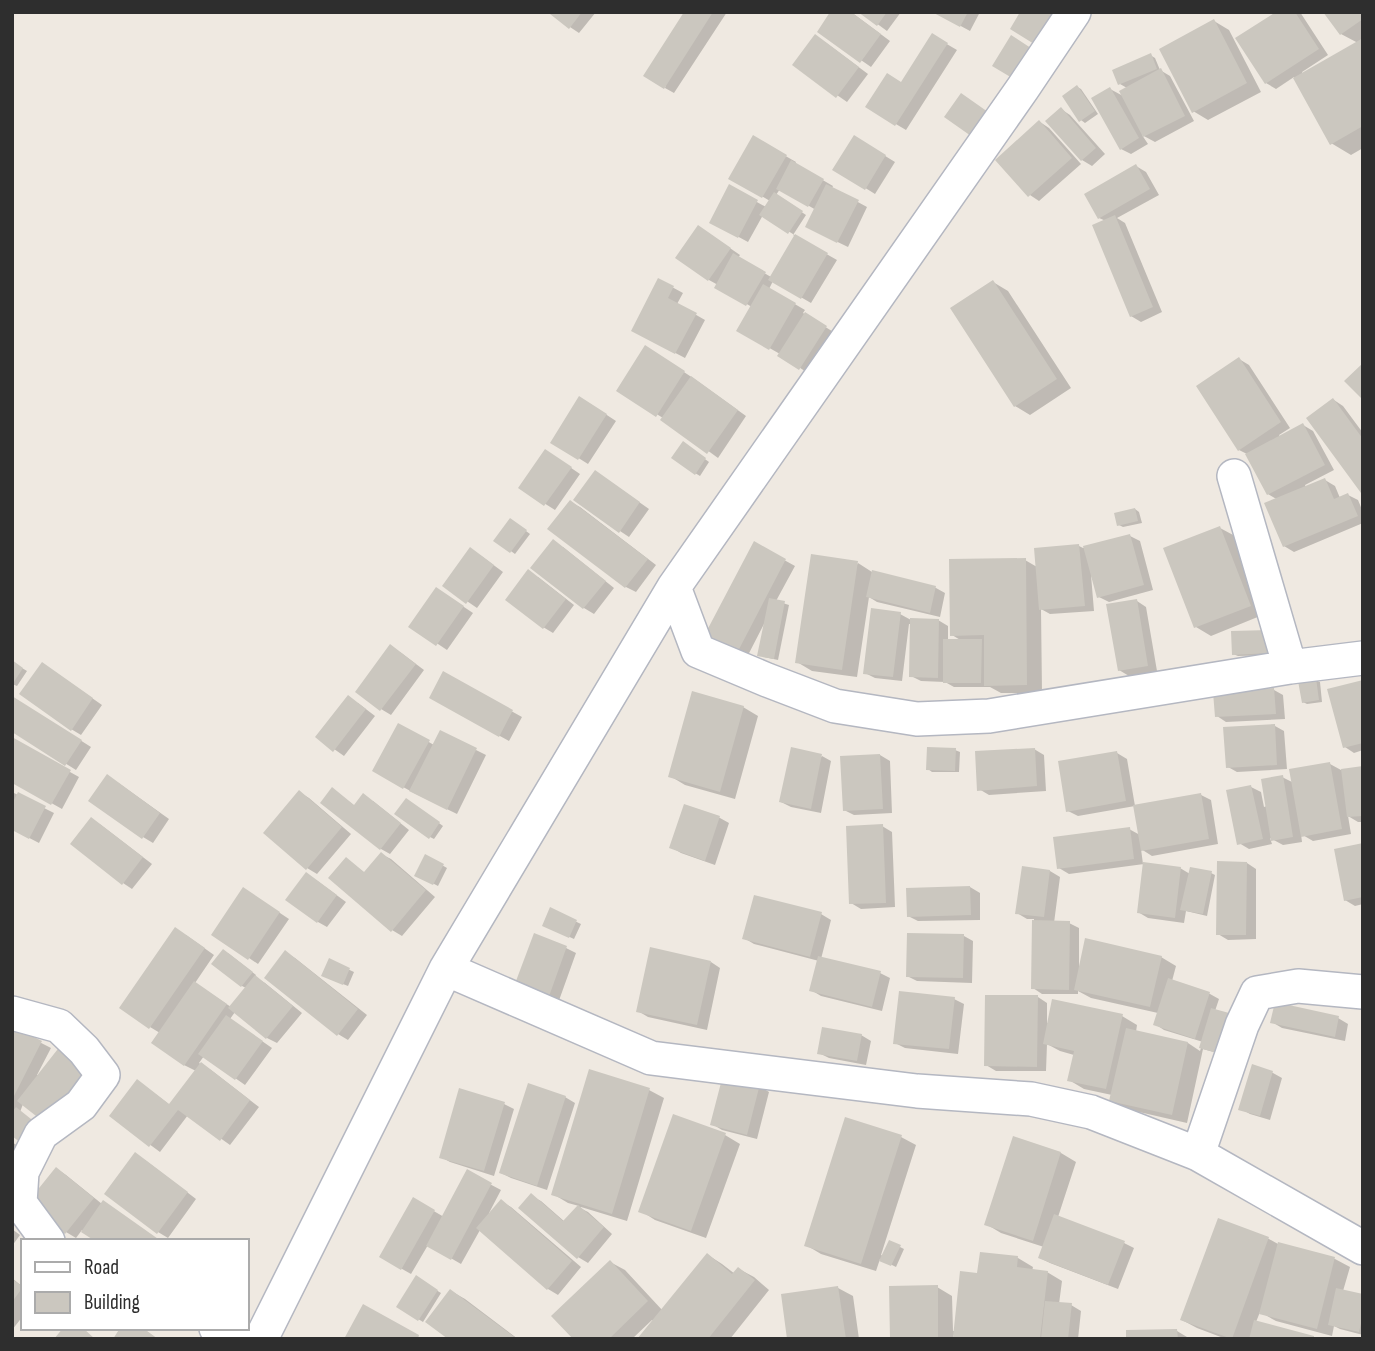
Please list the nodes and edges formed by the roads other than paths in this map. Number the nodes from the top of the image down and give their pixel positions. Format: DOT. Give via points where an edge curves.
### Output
graph roads {
  1 [pos="1074,12"];
  2 [pos="1234,476"];
  3 [pos="674,587"];
  4 [pos="1363,658"];
  5 [pos="1290,667"];
  6 [pos="446,970"];
  7 [pos="1363,992"];
  8 [pos="12,1013"];
  9 [pos="1198,1154"];
  10 [pos="17,1172"];
  11 [pos="47,1239"];
  12 [pos="1363,1248"];
  13 [pos="220,1330"];
  14 [pos="237,1339"];
  15 [pos="261,1339"];
  1 -- 3 [label="street"];
  2 -- 5 [label="street"];
  3 -- 5 [label="street" via="698,651 835,706 917,719 989,716"];
  3 -- 6 [label="street"];
  4 -- 5 [label="street"];
  6 -- 9 [label="street" via="651,1058 917,1091 1031,1099 1091,1112"];
  6 -- 15 [label="street"];
  7 -- 9 [label="street" via="1298,986 1258,993 1242,1025"];
  8 -- 10 [label="street" via="59,1027 103,1075 81,1105 41,1134"];
  9 -- 12 [label="street"];
  10 -- 11 [label="street" via="20,1203"];
  13 -- 14 [label="street"];
}
